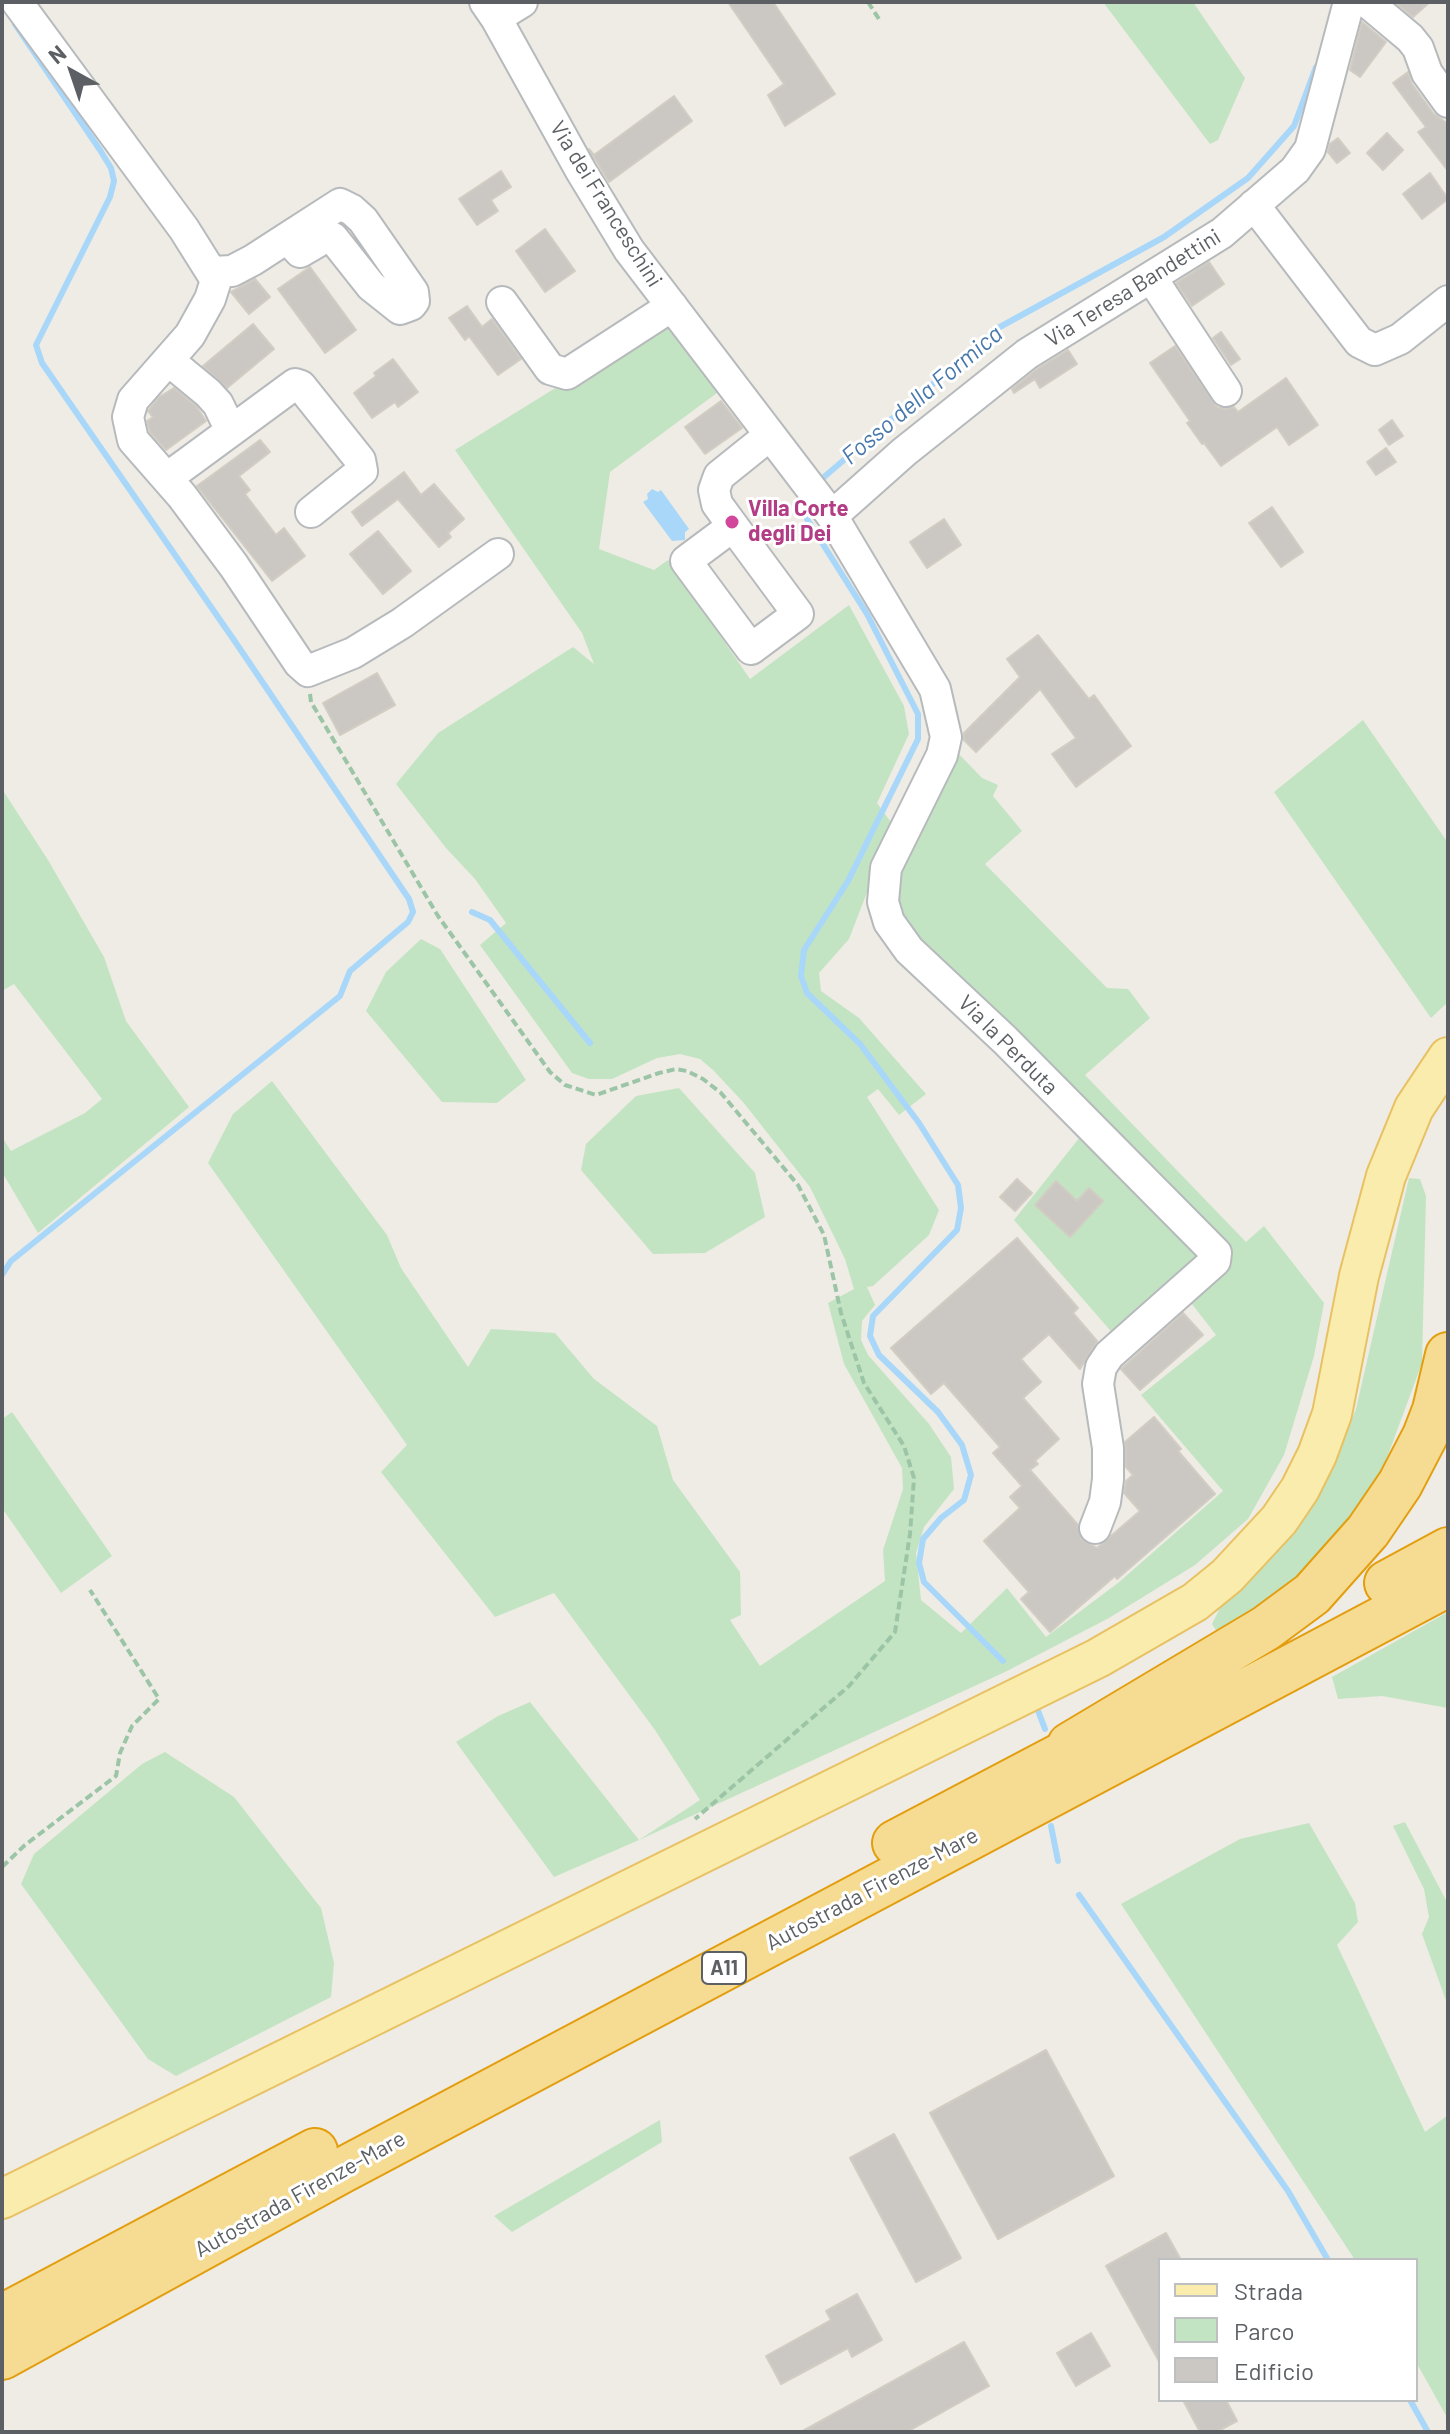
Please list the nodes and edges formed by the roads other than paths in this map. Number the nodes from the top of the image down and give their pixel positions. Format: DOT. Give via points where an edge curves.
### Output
graph roads {
  1 [pos="17,2"];
  2 [pos="522,2"];
  3 [pos="1349,2"];
  4 [pos="1367,2"];
  5 [pos="490,10"];
  6 [pos="1448,102"];
  7 [pos="1254,205"];
  8 [pos="287,238"];
  9 [pos="212,272"];
  10 [pos="1151,277"];
  11 [pos="1448,301"];
  12 [pos="502,302"];
  13 [pos="672,306"];
  14 [pos="168,360"];
  15 [pos="1226,391"];
  16 [pos="231,431"];
  17 [pos="770,435"];
  18 [pos="167,478"];
  19 [pos="311,512"];
  20 [pos="832,516"];
  21 [pos="733,526"];
  22 [pos="498,554"];
  23 [pos="1448,1057"];
  24 [pos="1448,1355"];
  25 [pos="1095,1528"];
  26 [pos="1448,1550"];
  27 [pos="1448,1584"];
  28 [pos="1013,1779"];
  29 [pos="2,2199"];
  30 [pos="2,2317"];
  31 [pos="2,2357"];
  1 -- 9 [label="street"];
  2 -- 5 [label="street"];
  3 -- 7 [label="street, Via Teresa Bandettini" via="1310,149 1295,170"];
  4 -- 6 [label="street" via="1410,38"];
  5 -- 13 [label="street, Via dei Franceschini" via="629,250"];
  7 -- 10 [label="street, Via Teresa Bandettini" via="1222,233"];
  7 -- 11 [label="street" via="1359,342 1375,350 1400,339"];
  8 -- 9 [label="street" via="232,271"];
  9 -- 14 [label="street" via="216,280 210,299"];
  10 -- 15 [label="street"];
  10 -- 20 [label="street, Via Teresa Bandettini" via="1027,354"];
  12 -- 13 [label="street" via="550,369 567,374"];
  13 -- 17 [label="street, Via dei Franceschini"];
  14 -- 16 [label="street" via="218,404"];
  14 -- 18 [label="street" via="133,400 128,417 133,440"];
  16 -- 18 [label="street"];
  16 -- 19 [label="street" via="295,384 301,386 360,460 362,471"];
  17 -- 20 [label="street, Via dei Franceschini"];
  17 -- 21 [label="street" via="719,476 717,504"];
  18 -- 22 [label="street" via="308,671 353,653 402,623"];
  20 -- 25 [label="street, Via la Perduta" via="935,689 946,733 942,755 886,868 883,902 889,922 909,950 1216,1253 1215,1261 1101,1367 1098,1384 1108,1479"];
  23 -- 29 [label="main road" via="1414,1108 1386,1176 1359,1276 1332,1414 1317,1455 1279,1520 1195,1602 1098,1658"];
  24 -- 28 [label="highway" via="1435,1410 1400,1484 1368,1531 1312,1594 1266,1628"];
  26 -- 28 [label="highway, Autostrada Firenze-Mare / A11"];
  27 -- 31 [label="highway, Autostrada Firenze-Mare / A11" via="369,2156"];
  28 -- 30 [label="highway, Autostrada Firenze-Mare / A11"];
}
